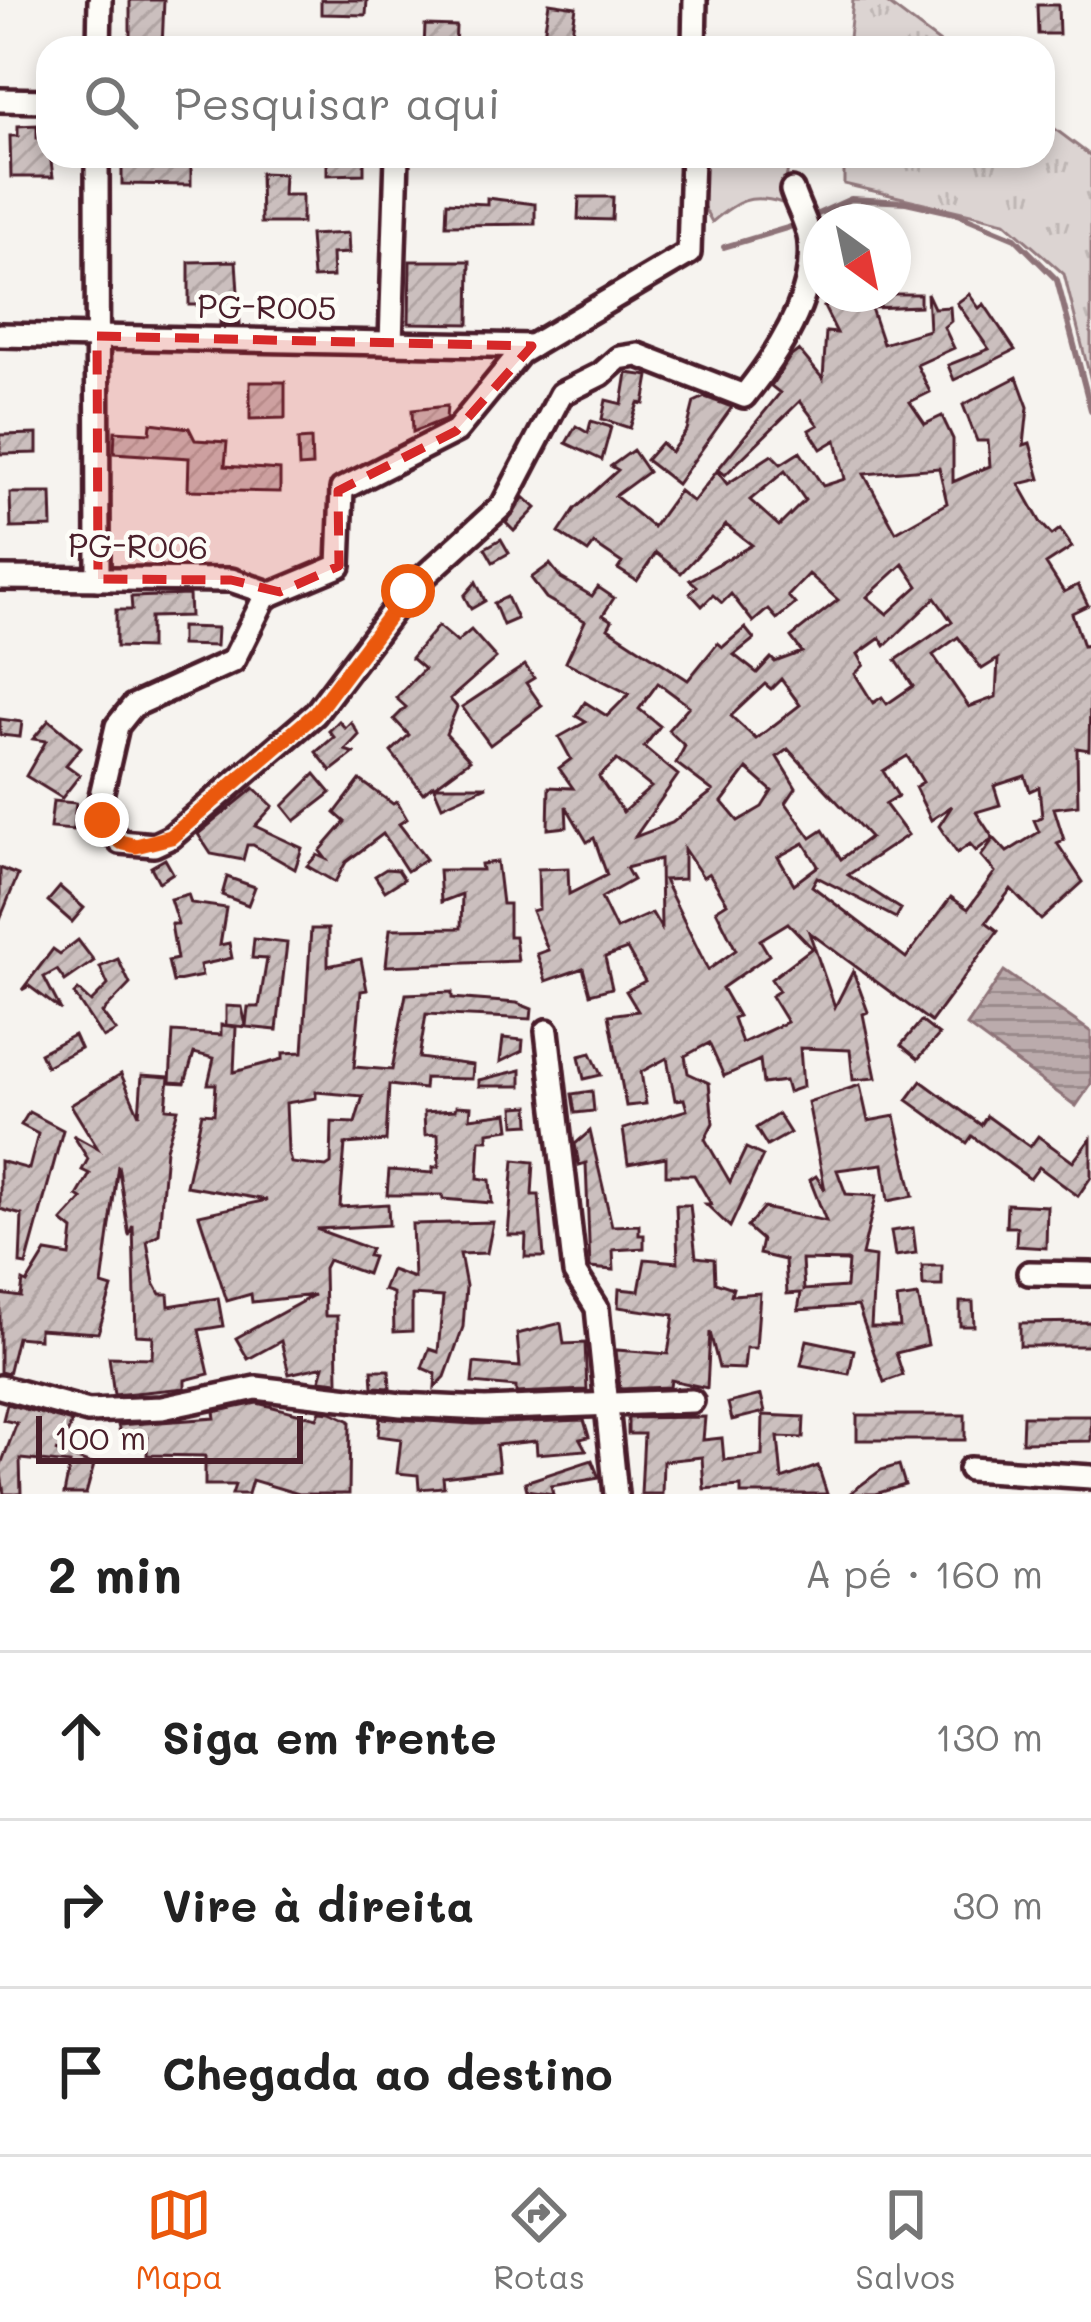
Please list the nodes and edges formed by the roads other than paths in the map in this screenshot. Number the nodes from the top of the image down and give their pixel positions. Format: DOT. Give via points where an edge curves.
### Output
graph roads {
  1 [pos="100,0"];
  2 [pos="694,0"];
  3 [pos="99,36"];
  4 [pos="694,36"];
  5 [pos="0,100"];
  6 [pos="36,100"];
  7 [pos="97,168"];
  8 [pos="398,168"];
  9 [pos="692,168"];
  10 [pos="792,190"];
  11 [pos="0,335"];
  12 [pos="97,336"];
  13 [pos="392,343"];
  14 [pos="532,346"];
  15 [pos="0,578"];
  16 [pos="98,579"];
  17 [pos="272,594"];
  18 [pos="547,1031"];
  19 [pos="1028,1273"];
  20 [pos="1091,1274"];
  21 [pos="0,1387"];
  22 [pos="692,1401"];
  23 [pos="605,1408"];
  24 [pos="970,1469"];
  25 [pos="1091,1477"];
  26 [pos="616,1494"];
  1 -- 3 [label="street"];
  2 -- 4 [label="street"];
  5 -- 6 [label="street"];
  7 -- 12 [label="street"];
  8 -- 13 [label="street"];
  9 -- 14 [label="street" via="689,254"];
  10 -- 17 [label="street" via="811,243 802,298 775,357 744,396 638,355 561,394 503,505 408,591 315,714 171,837 154,845 120,842 102,820 100,800 117,726 133,706 233,661 250,619"];
  11 -- 12 [label="street, PG-R005"];
  12 -- 13 [label="street, PG-R005"];
  12 -- 16 [label="street"];
  13 -- 14 [label="street, PG-R005"];
  14 -- 17 [label="street" via="457,431 341,489 339,566"];
  15 -- 16 [label="street, PG-R006"];
  16 -- 17 [label="street, PG-R006" via="231,580"];
  18 -- 23 [label="street" via="575,1273 597,1308"];
  19 -- 20 [label="street"];
  21 -- 23 [label="street" via="88,1411 161,1408 256,1388 401,1406"];
  22 -- 23 [label="street"];
  23 -- 26 [label="street"];
  24 -- 25 [label="street"];
}
